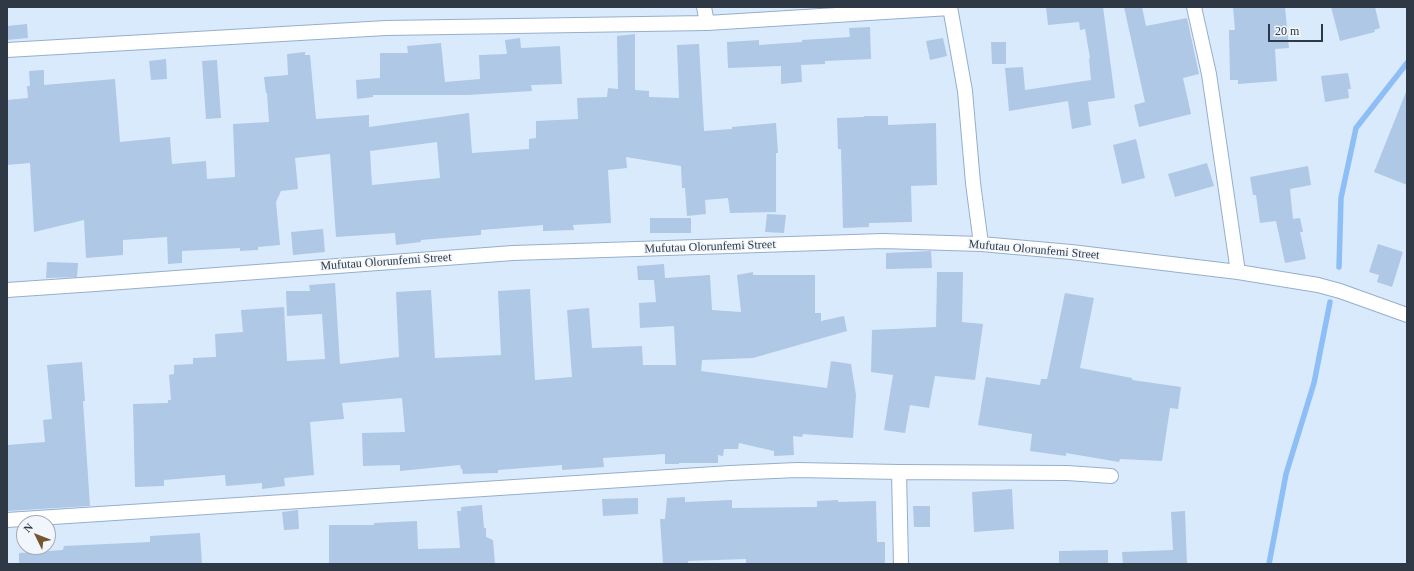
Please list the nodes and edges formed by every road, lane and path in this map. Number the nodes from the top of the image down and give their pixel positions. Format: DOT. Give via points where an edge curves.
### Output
graph roads {
  1 [pos="704,7"];
  2 [pos="1194,7"];
  3 [pos="950,8"];
  4 [pos="707,23"];
  5 [pos="7,50"];
  6 [pos="980,244"];
  7 [pos="1238,272"];
  8 [pos="7,290"];
  9 [pos="1407,315"];
  10 [pos="898,472"];
  11 [pos="1111,476"];
  12 [pos="7,520"];
  13 [pos="901,564"];
  1 -- 4 [label="street"];
  2 -- 7 [label="street" via="1209,74"];
  3 -- 4 [label="street"];
  3 -- 6 [label="street" via="965,91"];
  4 -- 5 [label="street" via="386,28"];
  6 -- 7 [label="street, Mufutau Olorunfemi Street"];
  6 -- 8 [label="street, Mufutau Olorunfemi Street" via="883,241 513,253"];
  7 -- 9 [label="street, Mufutau Olorunfemi Street" via="1340,291"];
  10 -- 11 [label="street" via="1067,473"];
  10 -- 12 [label="street" via="797,470 730,473"];
  10 -- 13 [label="street"];
}
